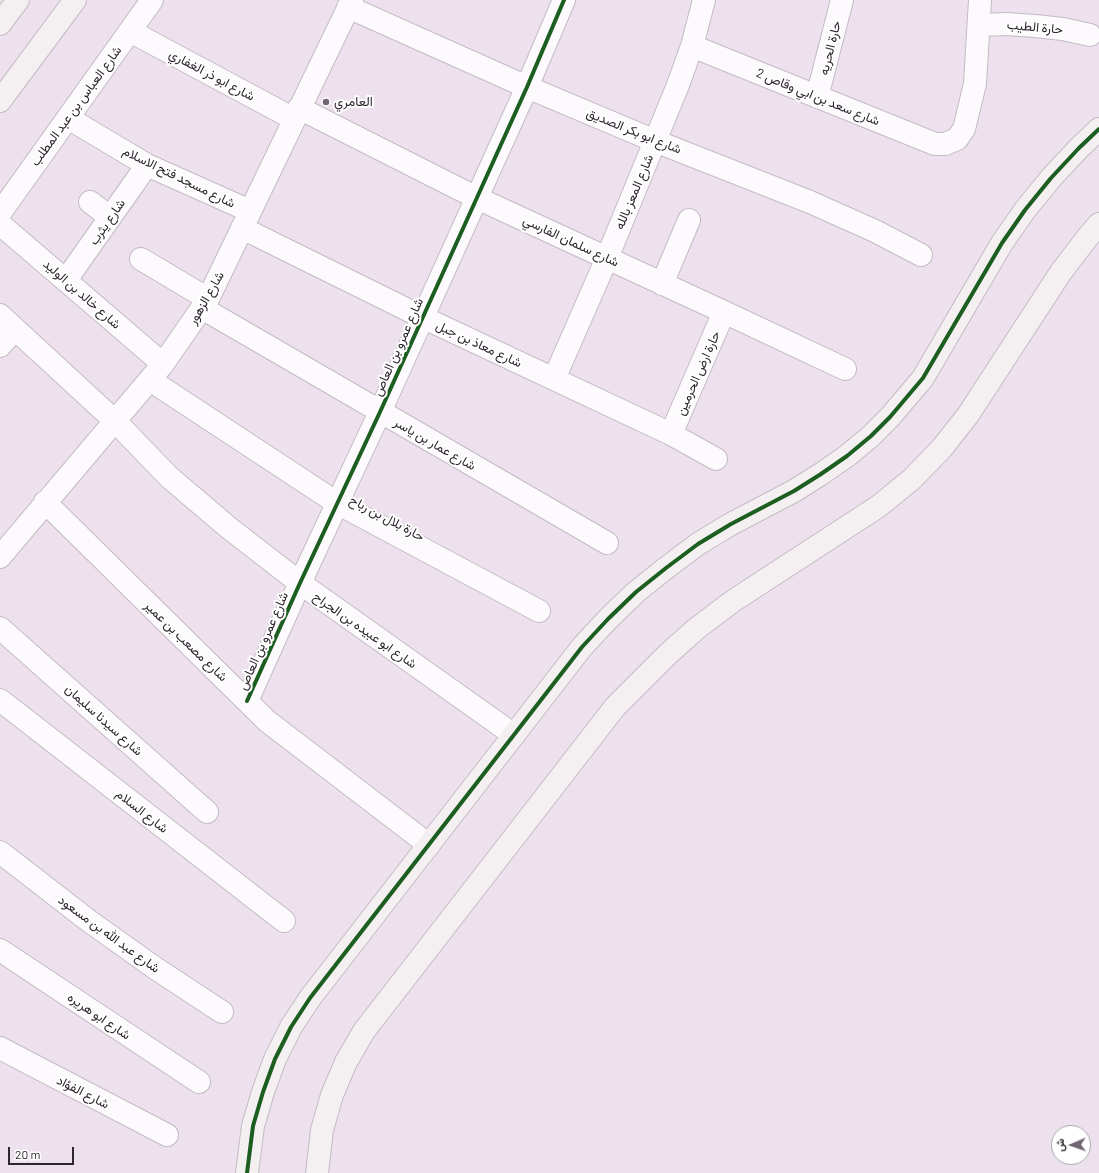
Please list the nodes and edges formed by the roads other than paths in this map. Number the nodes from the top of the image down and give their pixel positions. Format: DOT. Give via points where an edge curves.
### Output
graph roads {
  1 [pos="18,0"];
  2 [pos="75,0"];
  3 [pos="152,0"];
  4 [pos="564,0"];
  5 [pos="704,0"];
  6 [pos="842,0"];
  7 [pos="980,0"];
  8 [pos="350,4"];
  9 [pos="0,24"];
  10 [pos="979,25"];
  11 [pos="130,31"];
  12 [pos="1090,35"];
  13 [pos="692,46"];
  14 [pos="527,87"];
  15 [pos="817,97"];
  16 [pos="0,101"];
  17 [pos="297,113"];
  18 [pos="68,118"];
  19 [pos="1099,129"];
  20 [pos="655,141"];
  21 [pos="147,165"];
  22 [pos="477,198"];
  23 [pos="90,202"];
  24 [pos="0,213"];
  25 [pos="110,218"];
  26 [pos="246,220"];
  27 [pos="689,220"];
  28 [pos="0,224"];
  29 [pos="1099,224"];
  30 [pos="921,256"];
  31 [pos="607,258"];
  32 [pos="141,259"];
  33 [pos="66,280"];
  34 [pos="662,284"];
  35 [pos="205,304"];
  36 [pos="724,312"];
  37 [pos="422,317"];
  38 [pos="8,322"];
  39 [pos="0,346"];
  40 [pos="845,369"];
  41 [pos="156,372"];
  42 [pos="554,379"];
  43 [pos="380,412"];
  44 [pos="115,421"];
  45 [pos="671,434"];
  46 [pos="716,459"];
  47 [pos="45,502"];
  48 [pos="337,503"];
  49 [pos="607,543"];
  50 [pos="2,551"];
  51 [pos="300,583"];
  52 [pos="539,611"];
  53 [pos="0,628"];
  54 [pos="0,700"];
  55 [pos="247,701"];
  56 [pos="514,735"];
  57 [pos="207,812"];
  58 [pos="429,845"];
  59 [pos="0,852"];
  60 [pos="284,921"];
  61 [pos="0,950"];
  62 [pos="222,1012"];
  63 [pos="0,1048"];
  64 [pos="199,1082"];
  65 [pos="167,1135"];
  66 [pos="247,1173"];
  67 [pos="317,1173"];
  1 -- 9 [label="street"];
  2 -- 16 [label="street"];
  3 -- 11 [label="street, شارع العباس بن عبد المطلب"];
  4 -- 14 [label="street, شارع عمرو بن العاص"];
  5 -- 13 [label="street, شارع المعز بالله"];
  6 -- 15 [label="street, حارة الحريه"];
  7 -- 10 [label="street"];
  8 -- 14 [label="street, شارع ابو بكر الصديق"];
  8 -- 17 [label="street, شارع الزهور"];
  10 -- 12 [label="street, حارة الطيب" via="1035,26"];
  10 -- 15 [label="street, شارع سعد بن ابي وقاص 2" via="975,84 964,129 957,139 946,144 935,144"];
  11 -- 17 [label="street, شارع ابو ذر الغفاري"];
  11 -- 18 [label="street, شارع العباس بن عبد المطلب"];
  13 -- 15 [label="street, شارع سعد بن ابي وقاص 2"];
  13 -- 20 [label="street, شارع المعز بالله"];
  14 -- 20 [label="street, شارع ابو بكر الصديق"];
  14 -- 22 [label="street, شارع عمرو بن العاص"];
  17 -- 22 [label="street, شارع سلمان الفارسي"];
  17 -- 26 [label="street, شارع الزهور"];
  18 -- 21 [label="street, شارع مسجد فتح الاسلام"];
  18 -- 24 [label="street, شارع العباس بن عبد المطلب"];
  19 -- 56 [label="street" via="1051,178 1002,243 923,378 890,417 847,456 821,474 698,544 636,592 582,647"];
  20 -- 30 [label="street, شارع ابو بكر الصديق" via="810,202 875,231"];
  20 -- 31 [label="street, شارع المعز بالله"];
  21 -- 25 [label="street, شارع يثرب"];
  21 -- 26 [label="street, شارع مسجد فتح الاسلام"];
  22 -- 31 [label="street, شارع سلمان الفارسي"];
  22 -- 37 [label="street, شارع عمرو بن العاص"];
  23 -- 25 [label="street"];
  25 -- 33 [label="street, شارع يثرب"];
  26 -- 35 [label="street, شارع الزهور"];
  26 -- 37 [label="street, شارع معاذ بن جبل"];
  27 -- 34 [label="street"];
  28 -- 33 [label="street, شارع خالد بن الوليد"];
  29 -- 67 [label="street" via="1061,272 968,415 942,448 912,479 879,506 733,601 696,629 615,706 364,1031 346,1062 332,1095 322,1130"];
  31 -- 34 [label="street, شارع سلمان الفارسي"];
  31 -- 42 [label="street, شارع المعز بالله"];
  32 -- 35 [label="street, شارع عمار بن ياسر"];
  33 -- 41 [label="street, شارع خالد بن الوليد"];
  34 -- 36 [label="street, شارع سلمان الفارسي"];
  35 -- 41 [label="street, شارع الزهور"];
  35 -- 43 [label="street, شارع عمار بن ياسر"];
  36 -- 40 [label="street, شارع سلمان الفارسي"];
  36 -- 45 [label="street, حارة ارض الحرمين"];
  37 -- 42 [label="street, شارع معاذ بن جبل"];
  37 -- 43 [label="street, شارع عمرو بن العاص"];
  38 -- 39 [label="street"];
  38 -- 44 [label="street"];
  41 -- 44 [label="street, شارع الزهور"];
  41 -- 48 [label="street, حارة بلال بن رباح"];
  42 -- 45 [label="street, شارع معاذ بن جبل"];
  43 -- 48 [label="street, شارع عمرو بن العاص"];
  43 -- 49 [label="street, شارع عمار بن ياسر"];
  44 -- 47 [label="street, شارع الزهور"];
  44 -- 51 [label="street, شارع ابو عبيده بن الجراح" via="168,478"];
  45 -- 46 [label="street, شارع معاذ بن جبل"];
  47 -- 50 [label="street, شارع الزهور"];
  47 -- 55 [label="street, شارع مصعب بن عمير"];
  48 -- 51 [label="street, شارع عمرو بن العاص"];
  48 -- 52 [label="street, حارة بلال بن رباح"];
  51 -- 55 [label="street, شارع عمرو بن العاص"];
  51 -- 56 [label="street, شارع ابو عبيده بن الجراح"];
  53 -- 57 [label="street, شارع سيدنا سليمان"];
  54 -- 60 [label="street, شارع السلام"];
  55 -- 58 [label="street, شارع مصعب بن عمير" via="267,721"];
  56 -- 58 [label="street"];
  58 -- 66 [label="street" via="310,998 291,1028 262,1092 253,1126"];
  59 -- 62 [label="street, شارع عبد الله بن مسعود" via="95,925"];
  61 -- 64 [label="street, شارع ابو هريره"];
  63 -- 65 [label="street, شارع الفؤاد"];
}
